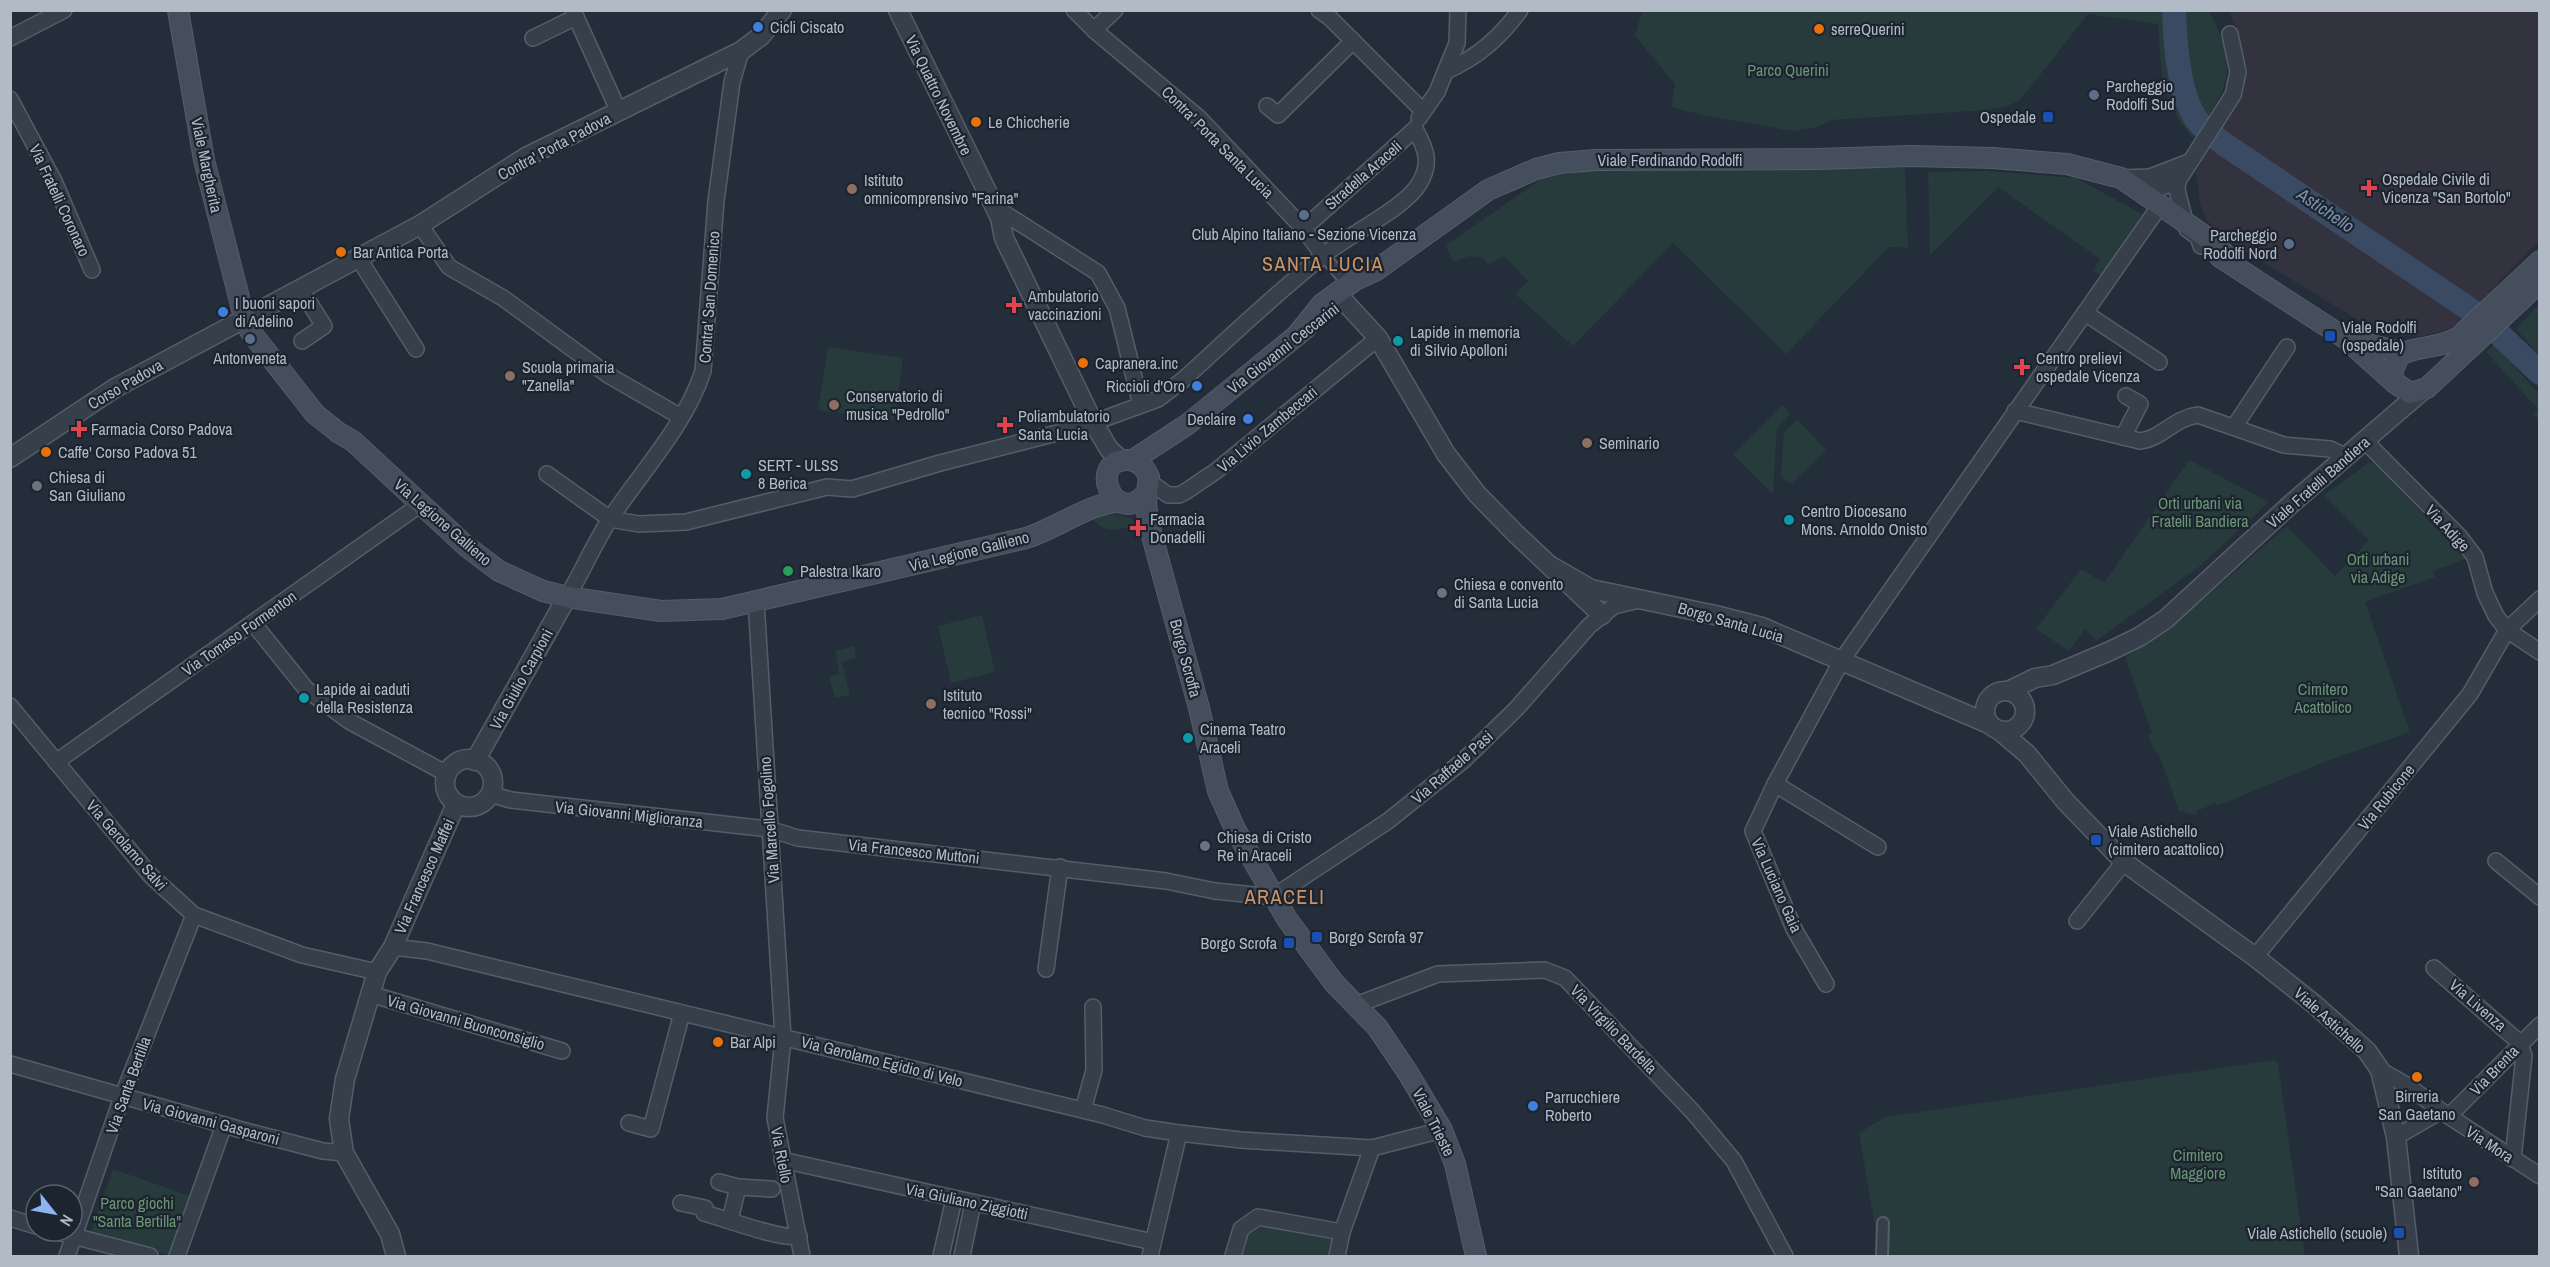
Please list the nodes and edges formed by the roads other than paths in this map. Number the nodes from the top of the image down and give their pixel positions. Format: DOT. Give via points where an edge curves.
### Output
graph roads {
  1 [pos="64,10"];
  2 [pos="178,10"];
  3 [pos="782,10"];
  4 [pos="898,10"];
  5 [pos="1074,10"];
  6 [pos="1114,10"];
  7 [pos="1319,10"];
  8 [pos="1458,10"];
  9 [pos="1520,10"];
  10 [pos="574,14"];
  11 [pos="1094,30"];
  12 [pos="2230,34"];
  13 [pos="10,38"];
  14 [pos="533,38"];
  15 [pos="1353,41"];
  16 [pos="741,51"];
  17 [pos="1446,71"];
  18 [pos="10,99"];
  19 [pos="1267,106"];
  20 [pos="1422,110"];
  21 [pos="619,112"];
  22 [pos="1415,129"];
  23 [pos="2189,162"];
  24 [pos="2178,181"];
  25 [pos="2118,182"];
  26 [pos="2139,190"];
  27 [pos="993,206"];
  28 [pos="2154,214"];
  29 [pos="1312,221"];
  30 [pos="1022,224"];
  31 [pos="420,225"];
  32 [pos="2195,234"];
  33 [pos="1004,238"];
  34 [pos="1323,255"];
  35 [pos="359,259"];
  36 [pos="2540,261"];
  37 [pos="93,270"];
  38 [pos="1375,271"];
  39 [pos="2540,282"];
  40 [pos="300,288"];
  41 [pos="1346,293"];
  42 [pos="2500,309"];
  43 [pos="2085,313"];
  44 [pos="244,318"];
  45 [pos="2476,332"];
  46 [pos="2345,338"];
  47 [pos="1377,339"];
  48 [pos="302,341"];
  49 [pos="2287,347"];
  50 [pos="416,349"];
  51 [pos="2410,352"];
  52 [pos="2159,362"];
  53 [pos="2397,386"];
  54 [pos="2427,388"];
  55 [pos="2126,396"];
  56 [pos="1141,405"];
  57 [pos="2015,411"];
  58 [pos="681,417"];
  59 [pos="1093,422"];
  60 [pos="1188,424"];
  61 [pos="2235,427"];
  62 [pos="2371,436"];
  63 [pos="2123,437"];
  64 [pos="2347,457"];
  65 [pos="10,458"];
  66 [pos="1117,468"];
  67 [pos="547,474"];
  68 [pos="1148,484"];
  69 [pos="1125,503"];
  70 [pos="421,504"];
  71 [pos="610,519"];
  72 [pos="1148,521"];
  73 [pos="1055,527"];
  74 [pos="567,597"];
  75 [pos="2540,599"];
  76 [pos="756,601"];
  77 [pos="1605,606"];
  78 [pos="253,623"];
  79 [pos="2506,630"];
  80 [pos="2540,652"];
  81 [pos="1842,660"];
  82 [pos="2053,675"];
  83 [pos="2008,691"];
  84 [pos="1989,698"];
  85 [pos="1941,703"];
  86 [pos="12,713"];
  87 [pos="2024,715"];
  88 [pos="1995,727"];
  89 [pos="2026,754"];
  90 [pos="475,761"];
  91 [pos="56,762"];
  92 [pos="447,774"];
  93 [pos="1775,784"];
  94 [pos="490,794"];
  95 [pos="456,804"];
  96 [pos="769,829"];
  97 [pos="1878,847"];
  98 [pos="2496,861"];
  99 [pos="2124,862"];
  100 [pos="1060,867"];
  101 [pos="1272,897"];
  102 [pos="2540,897"];
  103 [pos="194,915"];
  104 [pos="2077,921"];
  105 [pos="393,947"];
  106 [pos="2255,957"];
  107 [pos="2434,968"];
  108 [pos="1046,969"];
  109 [pos="377,972"];
  110 [pos="1826,984"];
  111 [pos="370,994"];
  112 [pos="1356,1005"];
  113 [pos="1093,1008"];
  114 [pos="682,1013"];
  115 [pos="2540,1025"];
  116 [pos="783,1038"];
  117 [pos="2520,1043"];
  118 [pos="562,1051"];
  119 [pos="10,1064"];
  120 [pos="2380,1070"];
  121 [pos="122,1097"];
  122 [pos="1083,1110"];
  123 [pos="2445,1114"];
  124 [pos="629,1123"];
  125 [pos="224,1125"];
  126 [pos="1442,1130"];
  127 [pos="1179,1133"];
  128 [pos="2396,1137"];
  129 [pos="1372,1148"];
  130 [pos="344,1153"];
  131 [pos="2513,1159"];
  132 [pos="782,1160"];
  133 [pos="2540,1176"];
  134 [pos="719,1182"];
  135 [pos="738,1187"];
  136 [pos="772,1189"];
  137 [pos="954,1199"];
  138 [pos="681,1203"];
  139 [pos="973,1203"];
  140 [pos="84,1208"];
  141 [pos="730,1220"];
  142 [pos="1883,1223"];
  143 [pos="1342,1232"];
  144 [pos="799,1236"];
  145 [pos="84,1240"];
  146 [pos="1151,1249"];
  147 [pos="150,1257"];
  148 [pos="177,1257"];
  149 [pos="396,1257"];
  150 [pos="802,1257"];
  151 [pos="941,1257"];
  152 [pos="962,1257"];
  153 [pos="1233,1257"];
  154 [pos="1337,1257"];
  155 [pos="1476,1257"];
  156 [pos="1785,1257"];
  157 [pos="1882,1257"];
  158 [pos="2409,1257"];
  1 -- 13 [label="street"];
  2 -- 44 [label="main road, Viale Margherita" via="204,160"];
  3 -- 16 [label="street, Contra' Porta Padova" via="761,36"];
  4 -- 27 [label="street, Via Quattro Novembre"];
  5 -- 11 [label="street, Contra' Porta Santa Lucia"];
  6 -- 11 [label="street"];
  7 -- 15 [label="street"];
  8 -- 17 [label="street" via="1457,43"];
  9 -- 17 [label="street" via="1498,38 1468,62"];
  10 -- 14 [label="street"];
  10 -- 21 [label="street"];
  11 -- 34 [label="street, Contra' Porta Santa Lucia" via="1199,118 1303,228"];
  12 -- 23 [label="street" via="2238,72 2233,94"];
  15 -- 19 [label="street" via="1278,115"];
  15 -- 20 [label="street"];
  16 -- 21 [label="street, Contra' Porta Padova"];
  16 -- 58 [label="street, Contra' San Domenico" via="732,82 716,201 703,371"];
  17 -- 20 [label="street" via="1437,92"];
  18 -- 37 [label="street, Via Fratelli Coronaro" via="54,181"];
  20 -- 22 [label="street"];
  21 -- 31 [label="street, Contra' Porta Padova" via="526,157"];
  22 -- 29 [label="street, Stradella Araceli"];
  22 -- 34 [label="street" via="1427,151 1427,161 1425,174 1413,194"];
  23 -- 24 [label="street"];
  23 -- 25 [label="street" via="2150,177"];
  23 -- 32 [label="street" via="2187,192"];
  24 -- 26 [label="street" via="2154,190"];
  24 -- 32 [label="street" via="2177,190"];
  25 -- 26 [label="main road, Viale Ferdinando Rodolfi"];
  25 -- 28 [label="main road, Viale Ferdinando Rodolfi"];
  25 -- 38 [label="main road, Viale Ferdinando Rodolfi" via="2067,164 1993,158 1577,160 1536,169 1488,190"];
  26 -- 32 [label="main road, Viale Ferdinando Rodolfi"];
  27 -- 30 [label="street"];
  27 -- 33 [label="street, Via Quattro Novembre"];
  28 -- 32 [label="main road, Viale Ferdinando Rodolfi"];
  28 -- 43 [label="street, Via Luciano Gaia"];
  30 -- 33 [label="street"];
  30 -- 56 [label="street" via="1098,273 1117,308"];
  31 -- 35 [label="street, Contra' Porta Padova"];
  31 -- 58 [label="street" via="449,267 503,298 608,375"];
  32 -- 46 [label="main road, Viale Ferdinando Rodolfi"];
  33 -- 59 [label="street, Via Quattro Novembre"];
  34 -- 41 [label="street, Contra' Porta Santa Lucia"];
  34 -- 56 [label="street" via="1183,380 1158,399"];
  35 -- 40 [label="street, Contra' Porta Padova"];
  35 -- 50 [label="street"];
  36 -- 42 [label="main road, Viale Fratelli Bandiera"];
  38 -- 41 [label="main road, Via Giovanni Ceccarini"];
  39 -- 42 [label="main road, Viale Fratelli Bandiera"];
  40 -- 44 [label="street, Contra' Porta Padova"];
  40 -- 48 [label="street" via="324,326"];
  41 -- 47 [label="street"];
  41 -- 60 [label="main road, Via Giovanni Ceccarini"];
  42 -- 45 [label="main road, Viale Fratelli Bandiera"];
  43 -- 52 [label="street"];
  43 -- 57 [label="street, Via Luciano Gaia"];
  44 -- 65 [label="street, Corso Padova" via="115,388"];
  44 -- 70 [label="main road, Via Legione Gallieno" via="315,414 353,441"];
  45 -- 51 [label="main road, Viale Fratelli Bandiera"];
  45 -- 54 [label="main road, Viale Fratelli Bandiera"];
  46 -- 51 [label="main road, Viale Ferdinando Rodolfi"];
  46 -- 53 [label="main road, Viale Ferdinando Rodolfi"];
  47 -- 68 [label="street, Via Livio Zambeccari" via="1198,484 1179,495 1164,493"];
  47 -- 77 [label="street" via="1446,454 1477,494 1551,566"];
  49 -- 61 [label="street"];
  51 -- 53 [label="main road, Viale Fratelli Bandiera" via="2393,366"];
  51 -- 54 [label="main road" via="2429,357 2433,363 2434,377"];
  53 -- 54 [label="main road" via="2410,393"];
  53 -- 62 [label="street, Viale Fratelli Bandiera"];
  54 -- 62 [label="street, Viale Fratelli Bandiera"];
  55 -- 63 [label="street" via="2140,404"];
  56 -- 59 [label="street"];
  57 -- 63 [label="street"];
  57 -- 81 [label="street, Via Luciano Gaia"];
  58 -- 71 [label="street, Contra' San Domenico"];
  59 -- 66 [label="street, Via Quattro Novembre"];
  59 -- 71 [label="street" via="852,489 827,487 686,522 639,524"];
  60 -- 66 [label="main road, Via Giovanni Ceccarini"];
  60 -- 68 [label="main road, Via Giovanni Ceccarini" via="1162,453"];
  61 -- 63 [label="street" via="2198,415 2176,421 2149,440"];
  61 -- 64 [label="street" via="2284,445 2330,449"];
  62 -- 64 [label="street, Viale Fratelli Bandiera"];
  62 -- 79 [label="street, Via Adige" via="2475,557 2485,592"];
  64 -- 82 [label="street, Viale Fratelli Bandiera" via="2166,619 2139,637"];
  66 -- 68 [label="main road" via="1146,469"];
  66 -- 69 [label="main road" via="1108,490"];
  66 -- 73 [label="main road, Via Legione Gallieno"];
  67 -- 71 [label="street"];
  68 -- 69 [label="main road" via="1139,500"];
  68 -- 72 [label="main road, Borgo Scroffa"];
  69 -- 72 [label="main road"];
  69 -- 73 [label="main road, Via Legione Gallieno" via="1100,505"];
  70 -- 74 [label="main road, Via Legione Gallieno" via="499,571"];
  70 -- 78 [label="street, Via Tomaso Formenton"];
  71 -- 74 [label="street, Contra' San Domenico"];
  72 -- 101 [label="main road, Borgo Scroffa" via="1218,791"];
  73 -- 76 [label="main road, Via Legione Gallieno" via="1026,538"];
  74 -- 76 [label="main road, Via Legione Gallieno" via="661,611 722,609"];
  74 -- 90 [label="street, Via Giulio Carpioni"];
  75 -- 79 [label="street"];
  76 -- 96 [label="street, Via Marcello Fogolino"];
  77 -- 81 [label="street, Borgo Santa Lucia" via="1645,599 1762,627"];
  77 -- 101 [label="street, Via Raffaele Pasi" via="1517,708 1464,760 1388,821"];
  78 -- 91 [label="street, Via Tomaso Formenton"];
  78 -- 92 [label="street" via="306,689 349,721"];
  79 -- 80 [label="street, Via Adige"];
  79 -- 106 [label="street, Via Rubicone" via="2470,694"];
  81 -- 85 [label="street, Borgo Santa Lucia"];
  81 -- 93 [label="street, Via Luciano Gaia"];
  82 -- 83 [label="street, Viale Fratelli Bandiera" via="2035,678"];
  82 -- 87 [label="street, Viale Fratelli Bandiera" via="2038,687"];
  83 -- 84 [label="street"];
  83 -- 87 [label="street" via="2020,697"];
  84 -- 85 [label="street, Borgo Santa Lucia"];
  84 -- 88 [label="street" via="1985,711"];
  85 -- 88 [label="street, Borgo Santa Lucia"];
  86 -- 91 [label="street, Via Gerolamo Salvi"];
  87 -- 88 [label="street" via="2013,730"];
  87 -- 89 [label="street" via="2021,737"];
  88 -- 89 [label="street, Viale Astichello"];
  89 -- 99 [label="street, Viale Astichello"];
  90 -- 92 [label="street" via="455,764"];
  90 -- 94 [label="street" via="492,776"];
  91 -- 103 [label="street, Via Gerolamo Salvi" via="151,876"];
  92 -- 95 [label="street" via="445,787"];
  93 -- 97 [label="street"];
  93 -- 110 [label="street, Via Luciano Gaia" via="1753,831 1794,928"];
  94 -- 95 [label="street" via="478,805"];
  94 -- 96 [label="street, Via Giovanni Miglioranza" via="511,800"];
  95 -- 105 [label="street, Via Francesco Maffei"];
  96 -- 100 [label="street, Via Francesco Muttoni" via="798,838"];
  96 -- 116 [label="street, Via Marcello Fogolino"];
  98 -- 102 [label="street"];
  99 -- 104 [label="street"];
  99 -- 106 [label="street, Viale Astichello"];
  100 -- 101 [label="street, Via Francesco Muttoni"];
  100 -- 108 [label="street"];
  101 -- 112 [label="main road, Borgo Scroffa" via="1334,983"];
  103 -- 109 [label="street, Via Gerolamo Salvi" via="302,955"];
  103 -- 121 [label="street, Via Santa Bertilla"];
  105 -- 109 [label="street, Via Francesco Maffei"];
  105 -- 114 [label="street, Via Gerolamo Egidio di Velo" via="427,951"];
  106 -- 120 [label="street, Viale Astichello" via="2358,1043"];
  107 -- 117 [label="street, Via Livenza"];
  109 -- 111 [label="street, Via Francesco Maffei"];
  111 -- 118 [label="street, Via Giovanni Buonconsiglio"];
  111 -- 130 [label="street, Via Francesco Maffei" via="345,1079 339,1119"];
  112 -- 126 [label="main road, Viale Trieste" via="1377,1027"];
  112 -- 156 [label="street, Via Virgilio Bardella" via="1438,974 1545,970 1565,978 1693,1112 1734,1161"];
  113 -- 122 [label="street" via="1094,1071"];
  114 -- 116 [label="street, Via Gerolamo Egidio di Velo"];
  114 -- 124 [label="street" via="651,1129"];
  115 -- 117 [label="street, Via Brenta"];
  116 -- 122 [label="street, Via Gerolamo Egidio di Velo"];
  116 -- 132 [label="street, Via Riello" via="775,1118"];
  117 -- 123 [label="street, Via Brenta"];
  117 -- 131 [label="street" via="2524,1056"];
  119 -- 121 [label="street, Via Giovanni Gasparoni"];
  120 -- 123 [label="street, Via Mora"];
  120 -- 128 [label="street, Viale Astichello"];
  121 -- 125 [label="street, Via Giovanni Gasparoni"];
  121 -- 140 [label="street, Via Santa Bertilla"];
  122 -- 127 [label="street, Via Gerolamo Egidio di Velo" via="1145,1128"];
  123 -- 128 [label="street"];
  123 -- 131 [label="street, Via Mora"];
  125 -- 130 [label="street, Via Giovanni Gasparoni"];
  125 -- 148 [label="street"];
  126 -- 129 [label="street, Via Gerolamo Egidio di Velo"];
  126 -- 155 [label="main road, Viale Trieste" via="1455,1164"];
  127 -- 129 [label="street, Via Gerolamo Egidio di Velo"];
  127 -- 146 [label="street"];
  128 -- 158 [label="street, Viale Astichello"];
  129 -- 143 [label="street"];
  130 -- 149 [label="street" via="390,1234"];
  131 -- 133 [label="street, Via Mora"];
  132 -- 137 [label="street, Via Giuliano Ziggiotti"];
  132 -- 144 [label="street, Via Riello"];
  134 -- 135 [label="street, Via Riello"];
  135 -- 136 [label="street, Via Riello"];
  135 -- 141 [label="street"];
  137 -- 139 [label="street, Via Giuliano Ziggiotti"];
  137 -- 151 [label="street"];
  138 -- 141 [label="street" via="705,1208 704,1213"];
  139 -- 146 [label="street, Via Giuliano Ziggiotti"];
  139 -- 152 [label="street"];
  141 -- 144 [label="street" via="794,1238"];
  142 -- 157 [label="street"];
  143 -- 153 [label="street" via="1258,1217 1241,1229"];
  143 -- 154 [label="street"];
  144 -- 150 [label="street, Via Riello"];
  145 -- 147 [label="street"];
}
